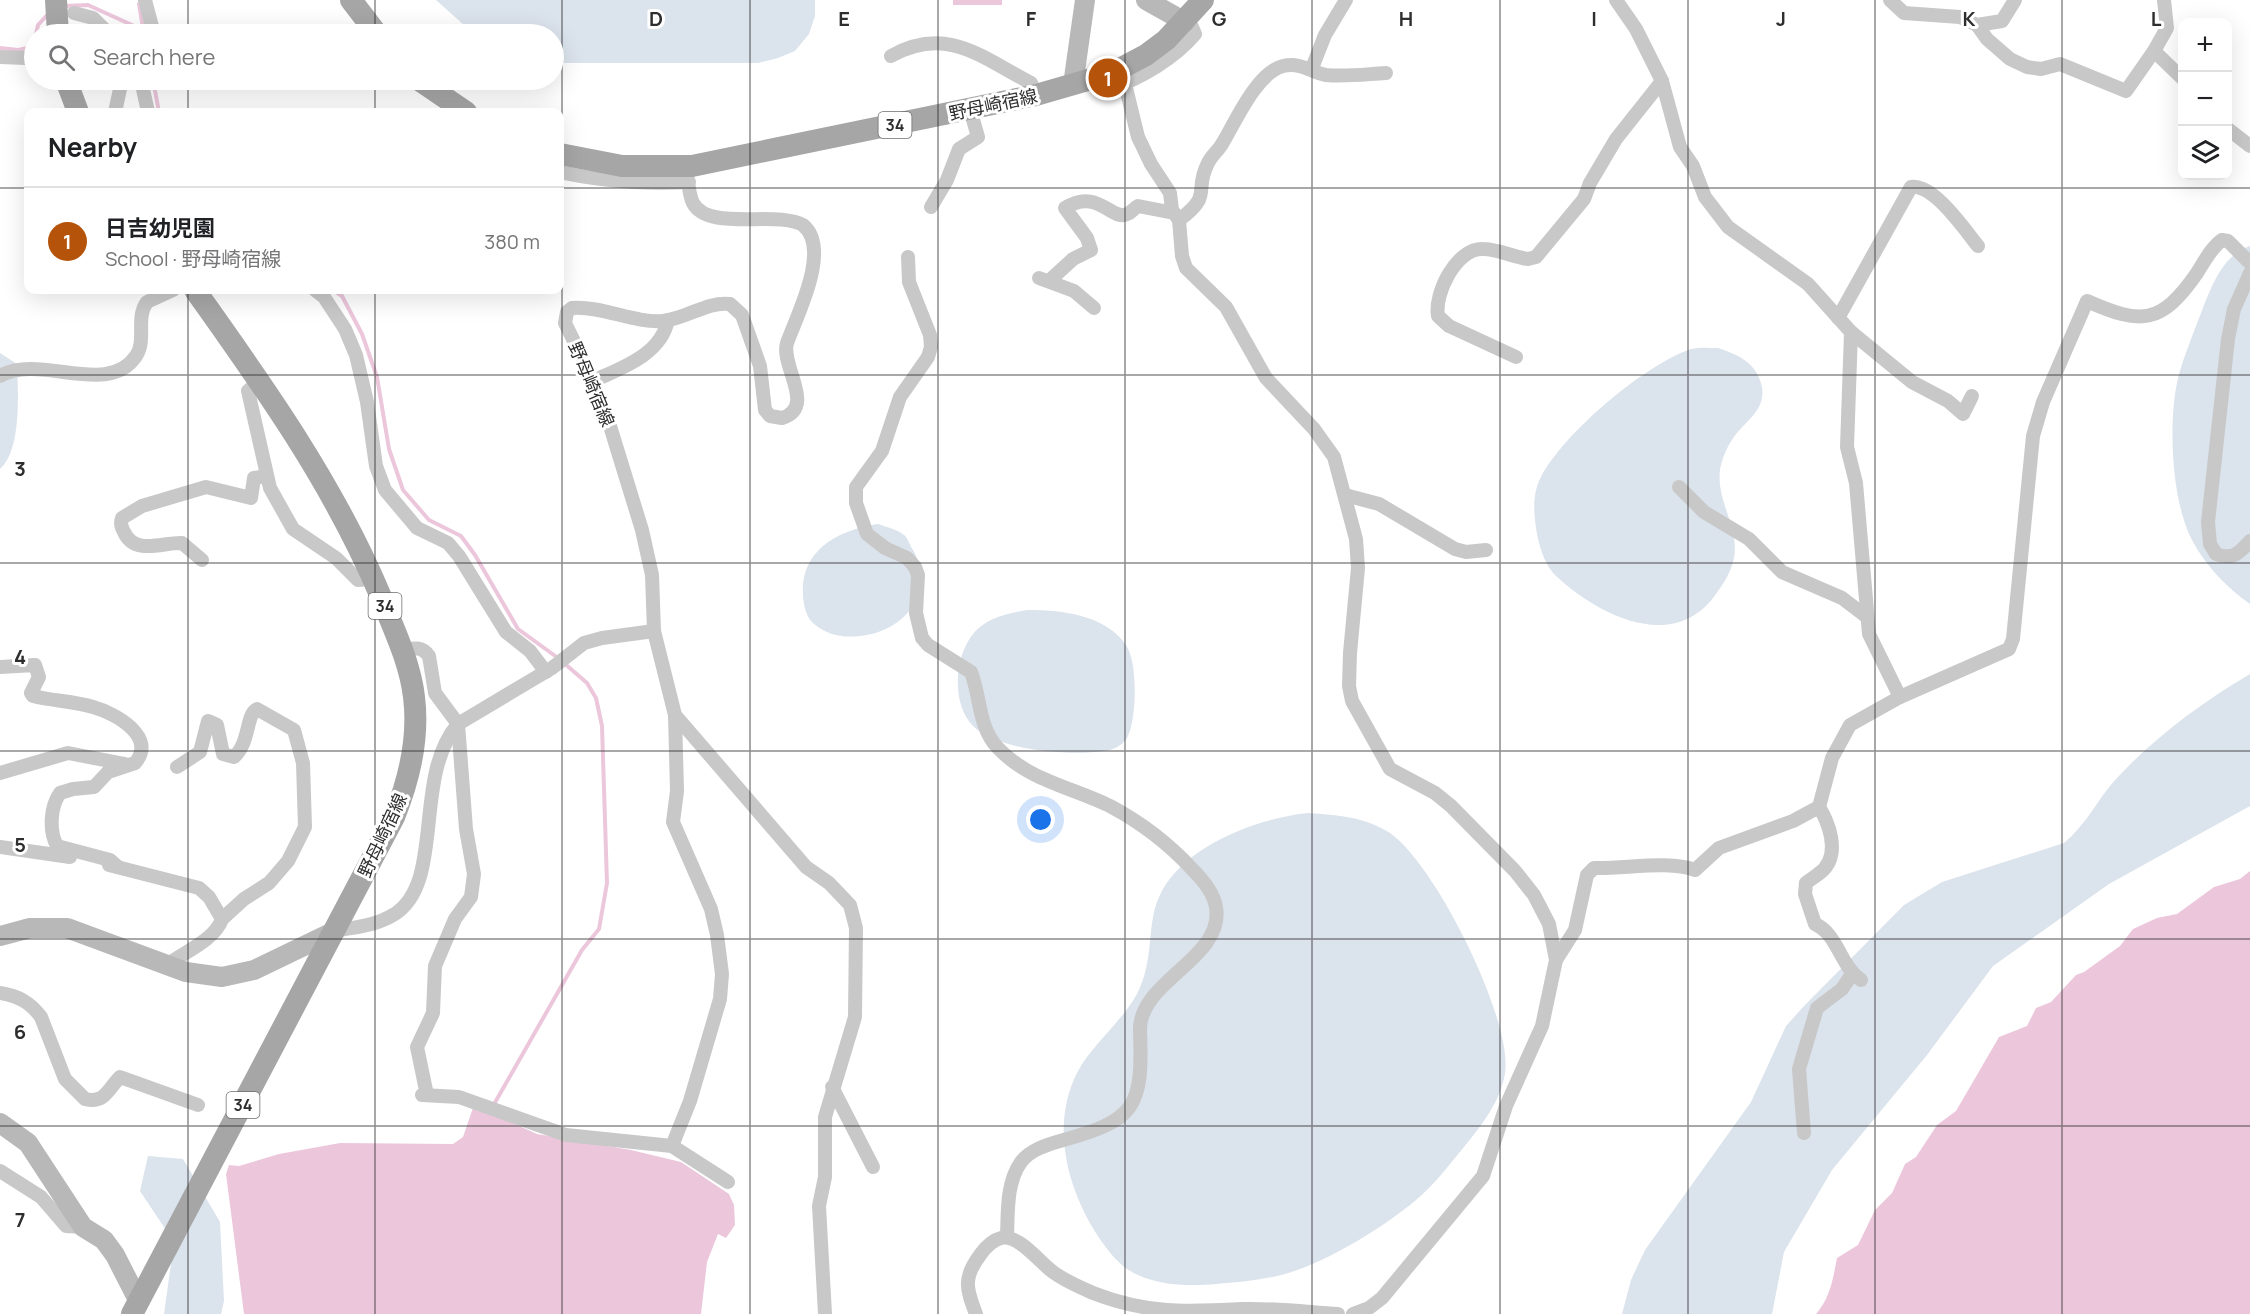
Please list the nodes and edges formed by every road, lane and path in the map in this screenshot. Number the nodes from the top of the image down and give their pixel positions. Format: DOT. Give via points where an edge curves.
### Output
graph roads {
  1 [pos="145,0"];
  2 [pos="351,0"];
  3 [pos="1085,0"];
  4 [pos="1146,0"];
  5 [pos="1203,0"];
  6 [pos="1346,0"];
  7 [pos="1616,0"];
  8 [pos="1890,0"];
  9 [pos="2015,0"];
  10 [pos="2164,0"];
  11 [pos="60,13"];
  12 [pos="1185,22"];
  13 [pos="99,24"];
  14 [pos="151,24"];
  15 [pos="369,24"];
  16 [pos="1977,25"];
  17 [pos="2154,51"];
  18 [pos="891,56"];
  19 [pos="0,57"];
  20 [pos="24,58"];
  21 [pos="1312,68"];
  22 [pos="1386,73"];
  23 [pos="2178,74"];
  24 [pos="1662,81"];
  25 [pos="1073,85"];
  26 [pos="70,90"];
  27 [pos="120,90"];
  28 [pos="143,90"];
  29 [pos="434,90"];
  30 [pos="1036,95"];
  31 [pos="76,108"];
  32 [pos="117,108"];
  33 [pos="147,108"];
  34 [pos="460,108"];
  35 [pos="970,109"];
  36 [pos="2232,132"];
  37 [pos="2250,146"];
  38 [pos="564,155"];
  39 [pos="564,173"];
  40 [pos="687,174"];
  41 [pos="932,207"];
  42 [pos="1176,217"];
  43 [pos="1978,246"];
  44 [pos="908,257"];
  45 [pos="2250,262"];
  46 [pos="2250,273"];
  47 [pos="162,294"];
  48 [pos="198,294"];
  49 [pos="320,294"];
  50 [pos="1094,308"];
  51 [pos="1838,318"];
  52 [pos="668,320"];
  53 [pos="1851,332"];
  54 [pos="1516,357"];
  55 [pos="0,376"];
  56 [pos="260,381"];
  57 [pos="593,381"];
  58 [pos="1972,396"];
  59 [pos="266,476"];
  60 [pos="1679,488"];
  61 [pos="1345,495"];
  62 [pos="2250,541"];
  63 [pos="1486,550"];
  64 [pos="202,560"];
  65 [pos="373,579"];
  66 [pos="1867,618"];
  67 [pos="654,631"];
  68 [pos="403,650"];
  69 [pos="0,667"];
  70 [pos="549,670"];
  71 [pos="1900,697"];
  72 [pos="675,715"];
  73 [pos="458,724"];
  74 [pos="124,764"];
  75 [pos="177,767"];
  76 [pos="0,773"];
  77 [pos="1819,807"];
  78 [pos="0,847"];
  79 [pos="118,867"];
  80 [pos="222,919"];
  81 [pos="335,931"];
  82 [pos="0,936"];
  83 [pos="1556,960"];
  84 [pos="167,965"];
  85 [pos="0,993"];
  86 [pos="832,1087"];
  87 [pos="198,1106"];
  88 [pos="0,1123"];
  89 [pos="1804,1133"];
  90 [pos="672,1146"];
  91 [pos="873,1167"];
  92 [pos="0,1171"];
  93 [pos="728,1182"];
  94 [pos="83,1227"];
  95 [pos="1007,1237"];
  96 [pos="135,1307"];
  97 [pos="825,1314"];
  98 [pos="976,1314"];
  99 [pos="1338,1314"];
  100 [pos="1353,1314"];
  1 -- 14 [label="street"];
  2 -- 15 [label="main road"];
  3 -- 25 [label="street"];
  4 -- 12 [label="street"];
  5 -- 12 [label="main road, 野母崎宿線 / 34"];
  6 -- 21 [label="street" via="1325,35"];
  7 -- 24 [label="street" via="1636,29"];
  8 -- 16 [label="street" via="1904,13 1960,17"];
  9 -- 16 [label="street" via="2002,21"];
  10 -- 17 [label="street" via="2167,28"];
  11 -- 13 [label="street" via="93,18"];
  12 -- 25 [label="main road, 野母崎宿線 / 34" via="1146,55 1112,73"];
  12 -- 42 [label="street" via="1195,34 1185,46 1119,86 1138,137 1170,193"];
  16 -- 17 [label="street" via="2010,59 2034,68 2060,64 2121,91 2126,91"];
  17 -- 23 [label="street"];
  18 -- 30 [label="street" via="925,43 960,46 1031,83"];
  19 -- 20 [label="street"];
  21 -- 22 [label="street" via="1330,75"];
  21 -- 42 [label="street" via="1281,67 1261,83 1208,162 1201,198 1193,209"];
  24 -- 51 [label="street" via="1680,147 1693,166 1705,197 1728,227 1808,284"];
  24 -- 54 [label="street" via="1616,139 1584,199 1536,257 1475,250 1466,254 1443,282 1437,299 1438,316 1449,326"];
  25 -- 30 [label="main road, 野母崎宿線 / 34"];
  26 -- 31 [label="main road"];
  27 -- 32 [label="street"];
  28 -- 33 [label="street"];
  29 -- 34 [label="main road"];
  30 -- 35 [label="main road, 野母崎宿線 / 34"];
  35 -- 40 [label="main road, 野母崎宿線 / 34"];
  35 -- 41 [label="street" via="978,137 959,149"];
  36 -- 37 [label="street"];
  38 -- 40 [label="main road, 野母崎宿線 / 34"];
  39 -- 40 [label="street" via="649,184"];
  40 -- 52 [label="street, 野母崎宿線" via="695,206 710,216 792,220 808,229 812,279 786,350 797,395 794,410 782,418 766,413 760,366 738,308 724,303"];
  42 -- 50 [label="street" via="1138,206 1120,215 1090,200 1065,208 1091,250 1044,280 1074,291"];
  42 -- 61 [label="street" via="1186,268 1226,307 1266,378 1314,429 1334,457"];
  43 -- 51 [label="street" via="1930,192 1920,186 1911,188"];
  44 -- 95 [label="street" via="909,282 931,347 900,397 882,451 856,487 856,503 867,534 915,567 916,613 922,638 971,672 982,719 996,746 1032,774 1110,806 1175,851 1198,876 1216,907 1215,927 1209,938 1153,996 1142,1017 1141,1078 1130,1108 1100,1130 1053,1143 1028,1155 1012,1182"];
  45 -- 71 [label="street" via="2222,240 2184,291 2152,316 2128,318 2087,301 2043,402 2033,436 2009,649"];
  46 -- 62 [label="street" via="2234,309 2228,339 2208,522 2210,544 2216,554 2228,558 2237,555"];
  47 -- 55 [label="street" via="142,308 140,348 127,365 111,374 24,368"];
  48 -- 56 [label="main road, 野母崎宿線 / 34"];
  49 -- 70 [label="street" via="345,329 356,355 376,465 385,490 417,528 448,543 506,632"];
  51 -- 53 [label="street"];
  52 -- 57 [label="street" via="666,330 643,356"];
  52 -- 57 [label="street, 野母崎宿線" via="588,307 567,312 565,323"];
  53 -- 58 [label="street" via="1912,382 1948,400 1963,414"];
  53 -- 66 [label="street" via="1847,447 1856,483"];
  56 -- 59 [label="street" via="248,391"];
  56 -- 65 [label="main road, 野母崎宿線 / 34" via="314,464 358,543"];
  57 -- 67 [label="street, 野母崎宿線" via="642,530 652,575"];
  59 -- 64 [label="street" via="254,478 251,498 206,488 142,506 122,518 126,537 136,544 157,547 182,543"];
  59 -- 65 [label="street" via="292,529 336,558 358,580"];
  60 -- 66 [label="street" via="1704,512 1749,539 1782,572 1842,598"];
  61 -- 63 [label="street" via="1379,504 1455,549"];
  61 -- 83 [label="street" via="1356,539 1358,568 1350,654 1352,701 1390,769 1451,806 1534,895 1549,924"];
  65 -- 68 [label="main road, 野母崎宿線 / 34"];
  66 -- 71 [label="street" via="1869,633"];
  67 -- 70 [label="street, 野母崎宿線" via="584,643"];
  67 -- 72 [label="street"];
  68 -- 73 [label="street" via="416,648 429,656 435,693"];
  68 -- 81 [label="main road, 野母崎宿線 / 34" via="415,718 402,798"];
  69 -- 74 [label="street" via="35,665 39,677 33,696 106,711 137,732 141,743 139,758 135,763"];
  70 -- 73 [label="street, 野母崎宿線"];
  71 -- 77 [label="street" via="1850,725 1832,758"];
  72 -- 86 [label="street" via="806,867 850,905 856,928 855,1017"];
  72 -- 90 [label="street" via="674,822 711,909 722,974 714,1025"];
  73 -- 81 [label="street, 野母崎宿線" via="437,763 424,864 410,900 383,920"];
  73 -- 90 [label="street" via="466,829 474,874 471,897 456,919 435,966 433,1012 417,1047 424,1095 459,1097 566,1135"];
  74 -- 76 [label="street" via="68,753"];
  74 -- 79 [label="street" via="104,775 96,786 60,793 52,820 57,846 110,860"];
  75 -- 80 [label="street" via="200,752 208,721 217,725 223,754 234,757 245,744 250,715 257,709 294,730 302,754 305,826 300,841 268,883"];
  77 -- 83 [label="street" via="1793,821 1719,848 1695,870 1680,864 1594,868 1587,875 1575,930"];
  77 -- 89 [label="street" via="1830,829 1831,858 1806,884 1805,894 1815,924 1826,930 1856,977 1816,1008 1799,1069"];
  78 -- 79 [label="street"];
  79 -- 80 [label="street" via="199,888"];
  80 -- 84 [label="street" via="213,934"];
  81 -- 84 [label="street, 野母崎宿線" via="273,962 233,976 206,976"];
  81 -- 96 [label="main road, 野母崎宿線 / 34"];
  82 -- 84 [label="street, 野母崎宿線" via="39,927 67,928"];
  83 -- 100 [label="street" via="1535,1047 1506,1106 1483,1176 1382,1298"];
  85 -- 87 [label="street" via="35,1008 65,1079 85,1099 98,1100 107,1095 120,1077"];
  86 -- 91 [label="street"];
  86 -- 97 [label="street" via="825,1117 825,1177 819,1206"];
  88 -- 94 [label="street, 野母崎宿線" via="28,1143"];
  90 -- 93 [label="street"];
  92 -- 94 [label="street" via="41,1197 66,1226"];
  94 -- 96 [label="street, 野母崎宿線" via="104,1240 115,1255"];
  95 -- 98 [label="street" via="985,1249 969,1272 969,1297"];
  95 -- 99 [label="street" via="1065,1281 1143,1308 1194,1313 1242,1309"];
}
